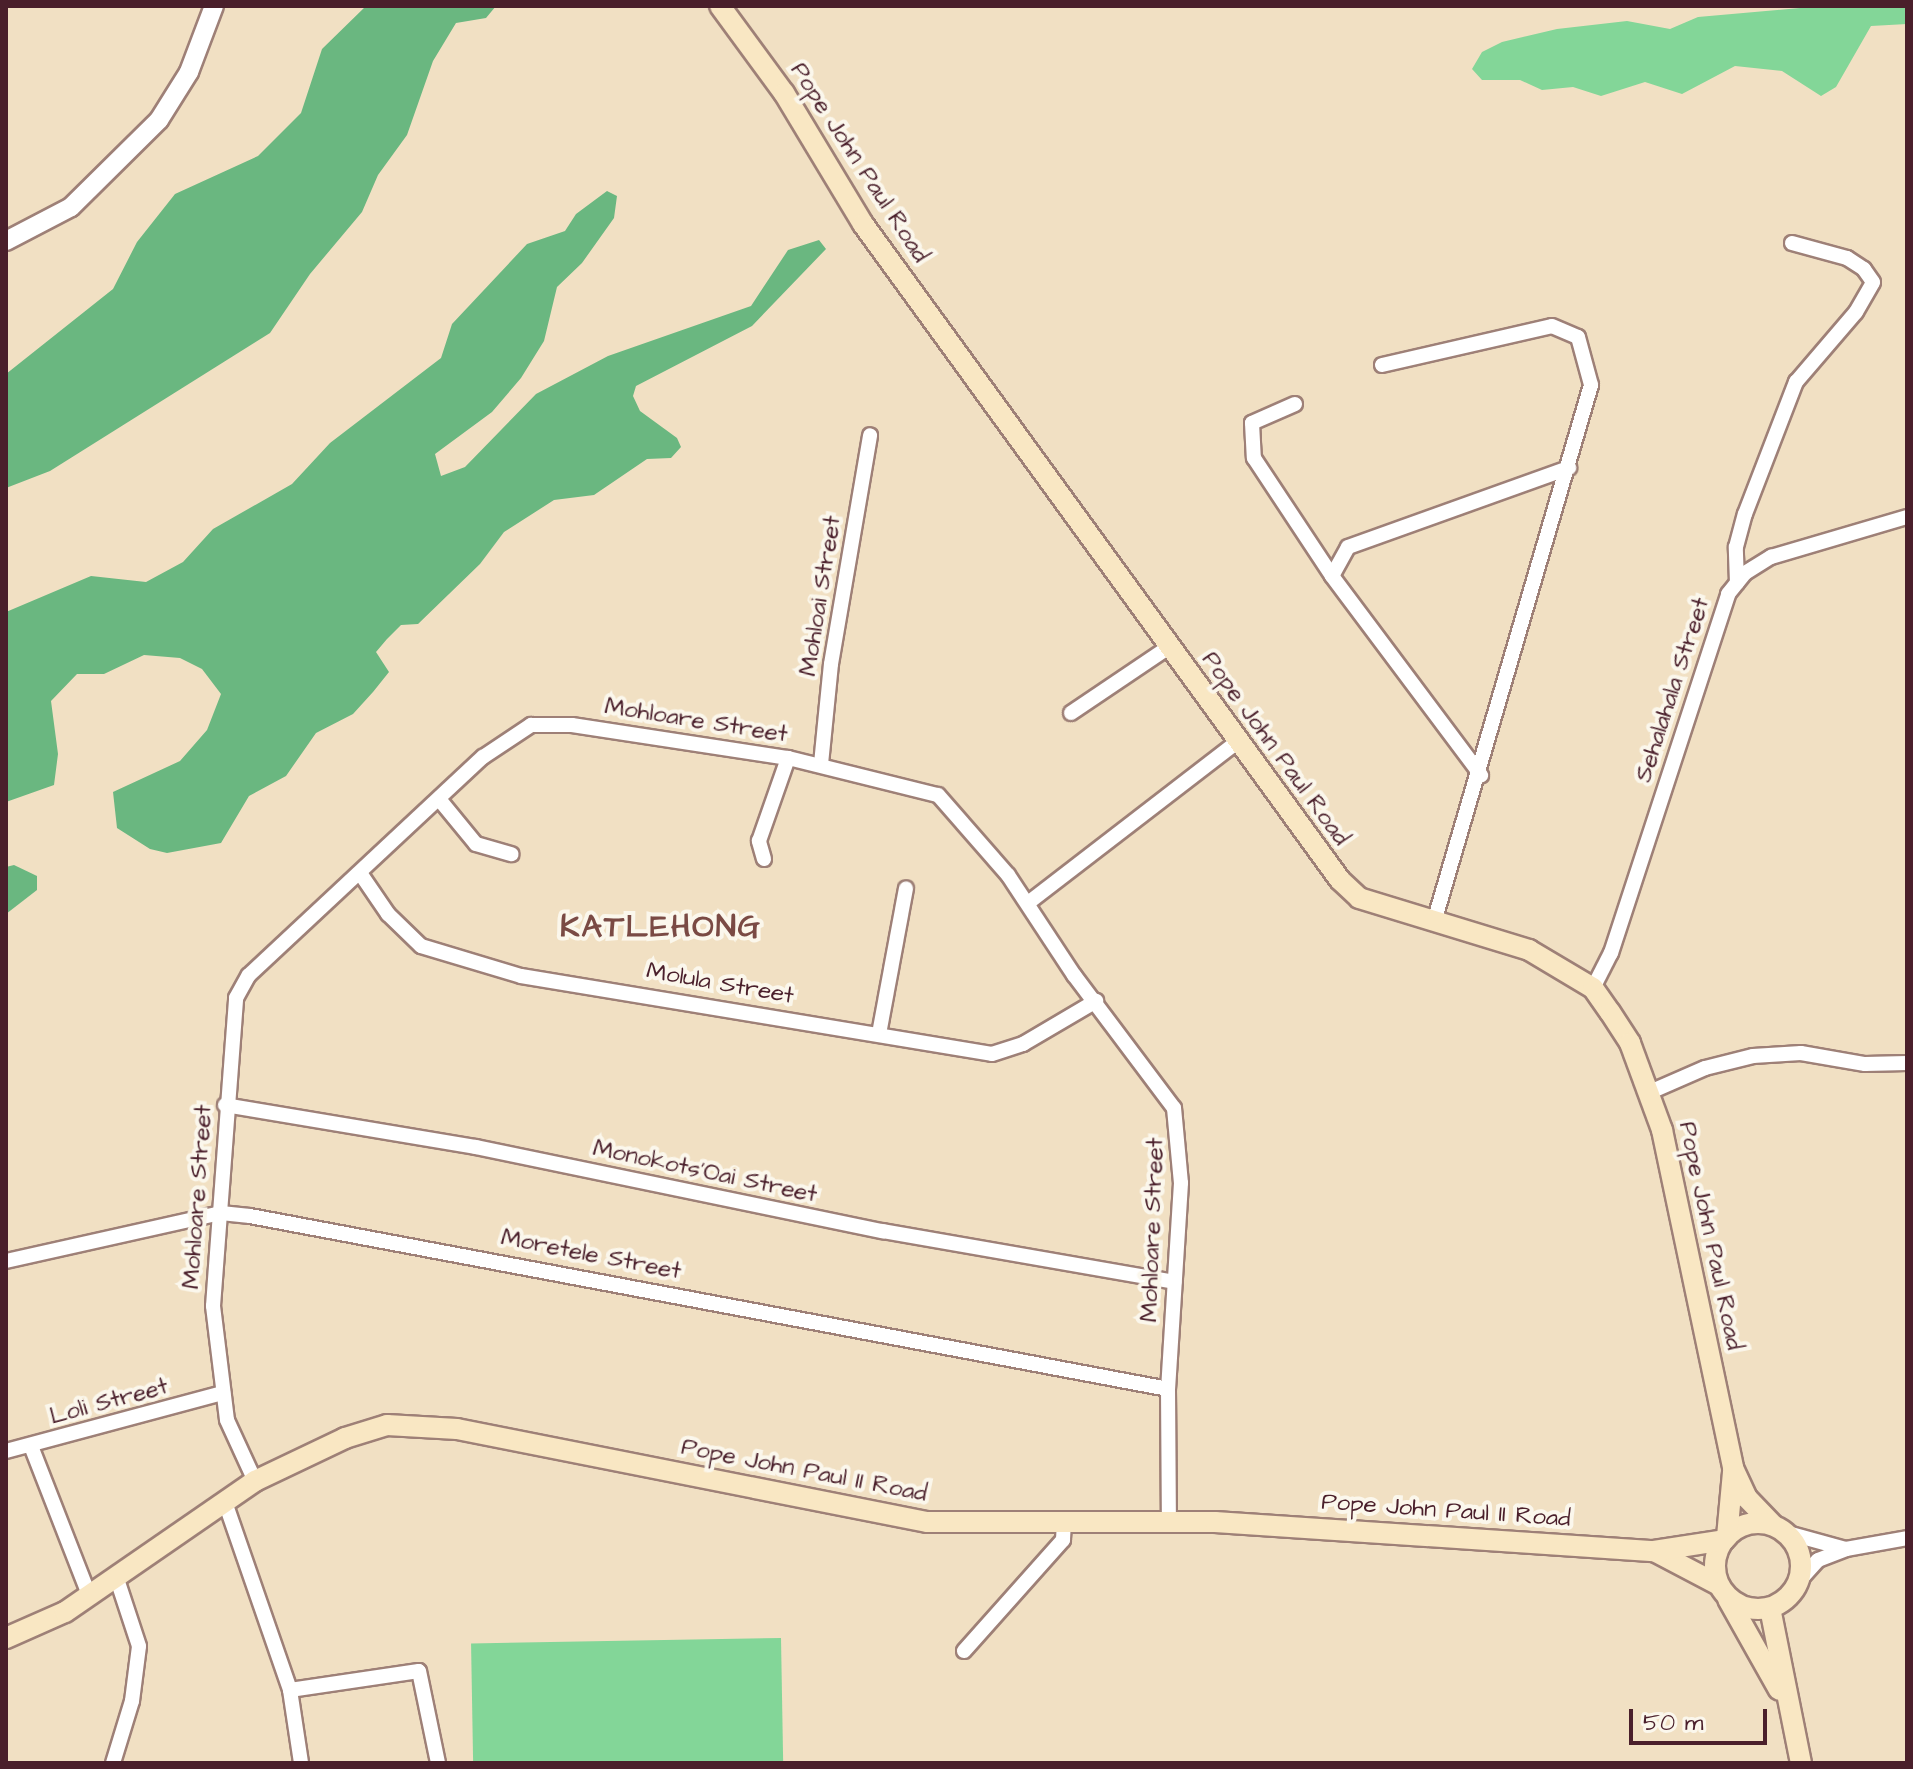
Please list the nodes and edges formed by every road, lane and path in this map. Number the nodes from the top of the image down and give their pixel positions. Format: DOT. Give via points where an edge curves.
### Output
graph roads {
  1 [pos="214,6"];
  2 [pos="720,6"];
  3 [pos="6,241"];
  4 [pos="1792,243"];
  5 [pos="1382,365"];
  6 [pos="1295,404"];
  7 [pos="870,435"];
  8 [pos="1569,468"];
  9 [pos="1907,517"];
  10 [pos="1332,576"];
  11 [pos="1737,583"];
  12 [pos="1169,647"];
  13 [pos="1071,713"];
  14 [pos="1236,743"];
  15 [pos="788,758"];
  16 [pos="821,764"];
  17 [pos="1481,775"];
  18 [pos="439,799"];
  19 [pos="512,854"];
  20 [pos="764,859"];
  21 [pos="360,873"];
  22 [pos="906,888"];
  23 [pos="1028,903"];
  24 [pos="1434,922"];
  25 [pos="1593,988"];
  26 [pos="1096,1001"];
  27 [pos="879,1034"];
  28 [pos="1907,1063"];
  29 [pos="1650,1092"];
  30 [pos="225,1105"];
  31 [pos="221,1213"];
  32 [pos="6,1261"];
  33 [pos="1175,1282"];
  34 [pos="1168,1389"];
  35 [pos="223,1393"];
  36 [pos="31,1446"];
  37 [pos="6,1451"];
  38 [pos="1733,1468"];
  39 [pos="255,1481"];
  40 [pos="225,1502"];
  41 [pos="1169,1521"];
  42 [pos="1064,1522"];
  43 [pos="1779,1529"];
  44 [pos="1725,1538"];
  45 [pos="1907,1538"];
  46 [pos="1846,1549"];
  47 [pos="1654,1551"];
  48 [pos="116,1576"];
  49 [pos="1799,1581"];
  50 [pos="1722,1589"];
  51 [pos="89,1595"];
  52 [pos="1770,1608"];
  53 [pos="6,1638"];
  54 [pos="964,1651"];
  55 [pos="290,1690"];
  56 [pos="1789,1711"];
  57 [pos="113,1763"];
  58 [pos="301,1763"];
  59 [pos="438,1763"];
  60 [pos="1801,1763"];
  1 -- 3 [label="street" via="189,72 148,132 71,207"];
  2 -- 12 [label="main road, Pope John Paul Road" via="784,93 863,224"];
  4 -- 11 [label="street" via="1847,258 1873,282 1856,312 1796,382 1745,514 1736,547"];
  5 -- 8 [label="street" via="1552,326 1566,328 1578,337 1591,385"];
  6 -- 10 [label="street" via="1252,423 1250,445"];
  7 -- 16 [label="street, Mohloai Street" via="831,664"];
  8 -- 10 [label="street" via="1348,547"];
  8 -- 17 [label="street"];
  9 -- 11 [label="street, Sehalahala Street" via="1771,557"];
  10 -- 17 [label="street"];
  11 -- 25 [label="street, Sehalahala Street" via="1716,624 1611,953"];
  12 -- 13 [label="street"];
  12 -- 14 [label="main road, Pope John Paul Road"];
  14 -- 23 [label="street"];
  14 -- 24 [label="main road, Pope John Paul Road" via="1313,848 1359,898"];
  15 -- 16 [label="street, Mohloare Street"];
  15 -- 18 [label="street, Mohloare Street" via="608,729 531,725 483,757"];
  15 -- 20 [label="street" via="759,841"];
  16 -- 23 [label="street, Mohloare Street" via="938,795"];
  17 -- 24 [label="street"];
  18 -- 19 [label="street" via="476,844"];
  18 -- 21 [label="street, Mohloare Street"];
  21 -- 27 [label="street, Molula Street" via="388,914 421,946 521,976"];
  21 -- 30 [label="street, Mohloare Street" via="249,975 236,998"];
  22 -- 27 [label="street"];
  23 -- 26 [label="street, Mohloare Street"];
  24 -- 25 [label="main road, Pope John Paul Road" via="1529,950"];
  25 -- 29 [label="main road, Pope John Paul Road" via="1630,1043"];
  26 -- 27 [label="street, Molula Street" via="1023,1044 992,1054"];
  26 -- 33 [label="street, Mohloare Street" via="1174,1108 1181,1169"];
  28 -- 29 [label="street" via="1865,1064 1801,1053 1753,1056 1705,1068"];
  29 -- 38 [label="main road, Pope John Paul Road" via="1676,1188"];
  30 -- 31 [label="street, Mohloare Street"];
  30 -- 33 [label="street, Monokots'Oai Street" via="476,1147 883,1231"];
  31 -- 32 [label="street, Moretele Street"];
  31 -- 34 [label="street, Moretele Street" via="426,1246"];
  31 -- 35 [label="street, Mohloare Street" via="213,1306"];
  33 -- 34 [label="street, Mohloare Street"];
  34 -- 41 [label="street, Mohloare Street"];
  35 -- 36 [label="street, Loli Street"];
  35 -- 39 [label="street, Mohloare Street" via="227,1420"];
  36 -- 37 [label="street, Loli Street"];
  36 -- 51 [label="street"];
  38 -- 43 [label="main road, Pope John Paul Road" via="1747,1498"];
  38 -- 44 [label="main road, Pope John Paul Road"];
  39 -- 40 [label="main road, Pope John Paul II Road"];
  39 -- 42 [label="main road, Pope John Paul II Road" via="366,1430 416,1424 927,1522"];
  40 -- 48 [label="main road, Pope John Paul II Road"];
  40 -- 55 [label="street"];
  41 -- 42 [label="main road, Pope John Paul II Road"];
  41 -- 47 [label="main road, Pope John Paul II Road"];
  42 -- 54 [label="street" via="1063,1540"];
  43 -- 44 [label="main road" via="1753,1523"];
  43 -- 46 [label="street"];
  43 -- 49 [label="main road" via="1799,1554"];
  44 -- 47 [label="main road"];
  44 -- 50 [label="main road" via="1715,1562"];
  45 -- 46 [label="street"];
  46 -- 49 [label="street" via="1818,1560"];
  47 -- 50 [label="main road"];
  48 -- 51 [label="main road, Pope John Paul II Road"];
  48 -- 57 [label="street" via="139,1646 132,1701"];
  49 -- 52 [label="main road" via="1783,1602"];
  50 -- 52 [label="main road" via="1745,1608"];
  50 -- 56 [label="main road"];
  51 -- 53 [label="main road, Pope John Paul II Road" via="65,1612"];
  52 -- 56 [label="main road"];
  55 -- 58 [label="street"];
  55 -- 59 [label="street" via="419,1671"];
  56 -- 60 [label="main road"];
}
